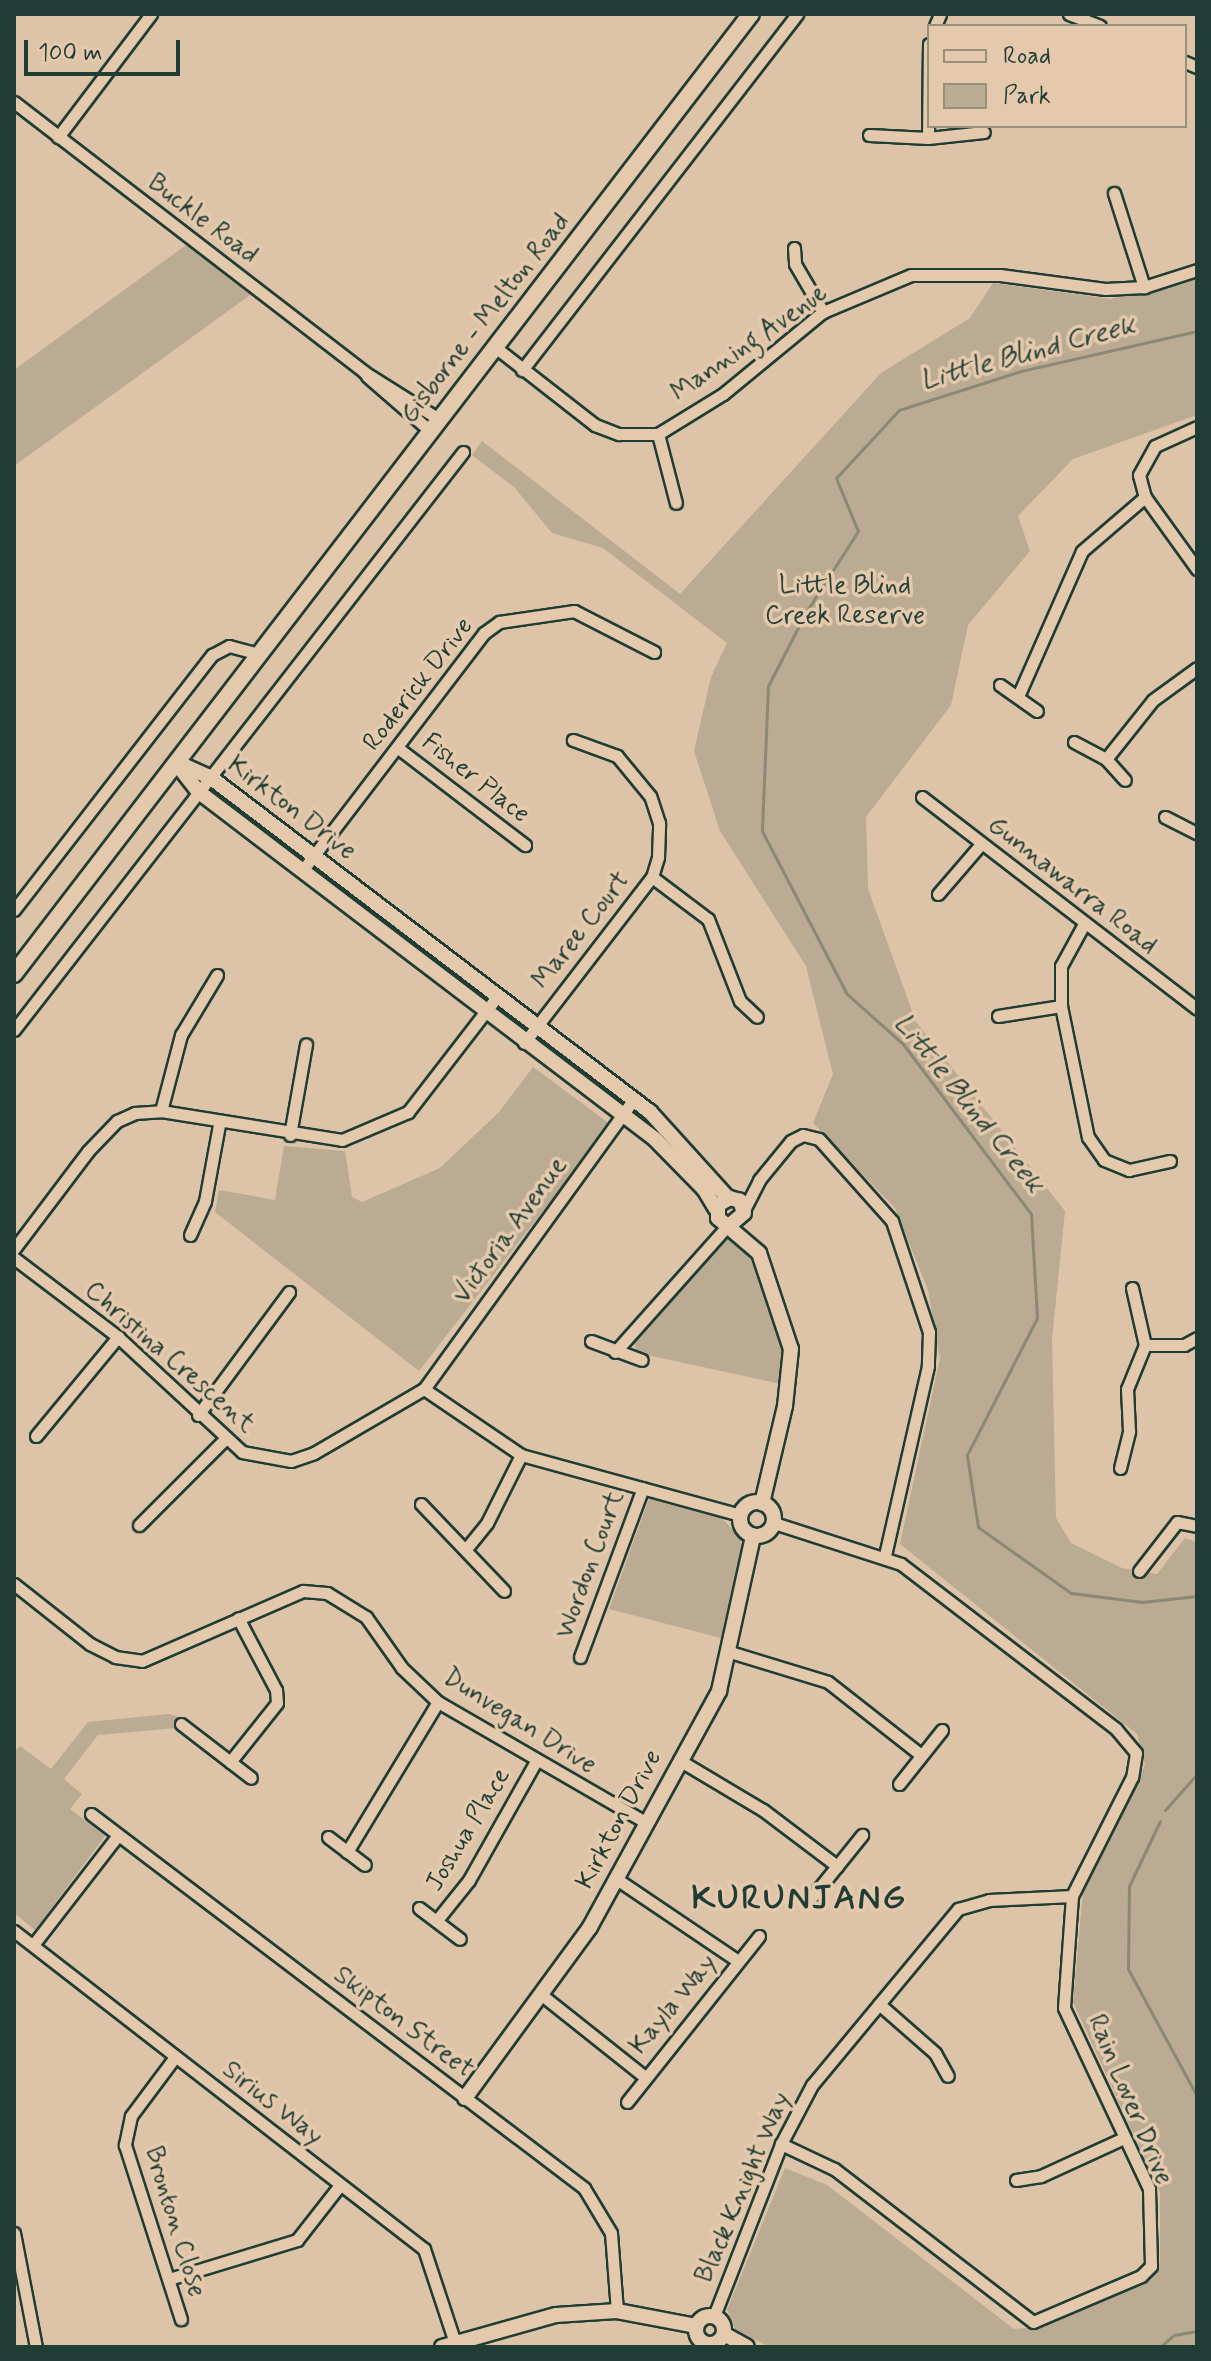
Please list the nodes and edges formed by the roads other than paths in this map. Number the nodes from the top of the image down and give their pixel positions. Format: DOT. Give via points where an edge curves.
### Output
graph roads {
  1 [pos="151,14"];
  2 [pos="751,14"];
  3 [pos="797,14"];
  4 [pos="1069,14"];
  5 [pos="1095,24"];
  6 [pos="14,102"];
  7 [pos="928,128"];
  8 [pos="984,132"];
  9 [pos="869,135"];
  10 [pos="58,137"];
  11 [pos="928,138"];
  12 [pos="1114,193"];
  13 [pos="794,248"];
  14 [pos="1197,270"];
  15 [pos="1144,287"];
  16 [pos="823,312"];
  17 [pos="495,347"];
  18 [pos="522,370"];
  19 [pos="435,425"];
  20 [pos="1197,427"];
  21 [pos="658,434"];
  22 [pos="463,452"];
  23 [pos="1145,497"];
  24 [pos="676,503"];
  25 [pos="1197,569"];
  26 [pos="654,652"];
  27 [pos="259,654"];
  28 [pos="1197,668"];
  29 [pos="1000,685"];
  30 [pos="1019,694"];
  31 [pos="1037,711"];
  32 [pos="573,740"];
  33 [pos="1074,742"];
  34 [pos="398,748"];
  35 [pos="1106,759"];
  36 [pos="176,762"];
  37 [pos="210,777"];
  38 [pos="1125,780"];
  39 [pos="199,792"];
  40 [pos="922,797"];
  41 [pos="1165,817"];
  42 [pos="1197,833"];
  43 [pos="981,844"];
  44 [pos="525,845"];
  45 [pos="313,855"];
  46 [pos="302,871"];
  47 [pos="652,877"];
  48 [pos="938,894"];
  49 [pos="14,910"];
  50 [pos="1084,924"];
  51 [pos="14,974"];
  52 [pos="217,975"];
  53 [pos="496,998"];
  54 [pos="1061,1006"];
  55 [pos="1197,1009"];
  56 [pos="485,1014"];
  57 [pos="998,1016"];
  58 [pos="757,1017"];
  59 [pos="536,1028"];
  60 [pos="14,1030"];
  61 [pos="524,1043"];
  62 [pos="306,1044"];
  63 [pos="633,1100"];
  64 [pos="161,1111"];
  65 [pos="622,1115"];
  66 [pos="219,1125"];
  67 [pos="290,1135"];
  68 [pos="1170,1161"];
  69 [pos="759,1180"];
  70 [pos="729,1198"];
  71 [pos="716,1211"];
  72 [pos="744,1212"];
  73 [pos="729,1225"];
  74 [pos="190,1235"];
  75 [pos="751,1241"];
  76 [pos="705,1246"];
  77 [pos="14,1249"];
  78 [pos="14,1258"];
  79 [pos="1132,1288"];
  80 [pos="289,1292"];
  81 [pos="118,1337"];
  82 [pos="1197,1338"];
  83 [pos="591,1341"];
  84 [pos="1145,1345"];
  85 [pos="615,1352"];
  86 [pos="642,1360"];
  87 [pos="424,1389"];
  88 [pos="198,1415"];
  89 [pos="36,1436"];
  90 [pos="225,1439"];
  91 [pos="521,1455"];
  92 [pos="1120,1468"];
  93 [pos="643,1488"];
  94 [pos="762,1503"];
  95 [pos="421,1504"];
  96 [pos="740,1515"];
  97 [pos="774,1523"];
  98 [pos="139,1525"];
  99 [pos="1197,1526"];
  100 [pos="753,1536"];
  101 [pos="466,1549"];
  102 [pos="885,1555"];
  103 [pos="1139,1571"];
  104 [pos="14,1584"];
  105 [pos="504,1591"];
  106 [pos="238,1618"];
  107 [pos="730,1652"];
  108 [pos="580,1657"];
  109 [pos="438,1702"];
  110 [pos="181,1724"];
  111 [pos="942,1730"];
  112 [pos="921,1755"];
  113 [pos="679,1760"];
  114 [pos="536,1761"];
  115 [pos="230,1762"];
  116 [pos="251,1778"];
  117 [pos="899,1784"];
  118 [pos="91,1814"];
  119 [pos="643,1821"];
  120 [pos="118,1835"];
  121 [pos="862,1835"];
  122 [pos="328,1837"];
  123 [pos="347,1852"];
  124 [pos="365,1865"];
  125 [pos="837,1866"];
  126 [pos="615,1878"];
  127 [pos="1072,1896"];
  128 [pos="812,1897"];
  129 [pos="419,1908"];
  130 [pos="437,1920"];
  131 [pos="14,1931"];
  132 [pos="759,1936"];
  133 [pos="460,1939"];
  134 [pos="33,1945"];
  135 [pos="738,1961"];
  136 [pos="543,1996"];
  137 [pos="879,2004"];
  138 [pos="175,2057"];
  139 [pos="948,2076"];
  140 [pos="645,2077"];
  141 [pos="465,2098"];
  142 [pos="627,2102"];
  143 [pos="1124,2138"];
  144 [pos="781,2144"];
  145 [pos="1016,2180"];
  146 [pos="340,2185"];
  147 [pos="14,2233"];
  148 [pos="169,2279"];
  149 [pos="617,2311"];
  150 [pos="714,2316"];
  151 [pos="181,2319"];
  152 [pos="696,2326"];
  153 [pos="724,2334"];
  154 [pos="448,2345"];
  155 [pos="706,2345"];
  156 [pos="36,2347"];
  157 [pos="747,2347"];
  1 -- 10 [label="street"];
  2 -- 17 [label="main road, Gisborne - Melton Road"];
  3 -- 18 [label="street"];
  4 -- 5 [label="street"];
  6 -- 10 [label="street, Buckle Road"];
  7 -- 11 [label="street"];
  8 -- 11 [label="street"];
  9 -- 11 [label="street"];
  10 -- 19 [label="street, Buckle Road"];
  12 -- 15 [label="street"];
  13 -- 16 [label="street" via="795,264"];
  14 -- 15 [label="street, Manning Avenue"];
  15 -- 16 [label="street, Manning Avenue" via="1105,289 958,272 911,275"];
  16 -- 21 [label="street, Manning Avenue" via="723,394"];
  17 -- 18 [label="street, Manning Avenue"];
  17 -- 19 [label="main road, Gisborne - Melton Road"];
  18 -- 21 [label="street, Manning Avenue" via="595,425 619,434"];
  19 -- 27 [label="main road, Gisborne - Melton Road"];
  20 -- 23 [label="street" via="1155,446 1144,460 1139,475"];
  21 -- 24 [label="street"];
  22 -- 37 [label="street"];
  23 -- 25 [label="street"];
  23 -- 30 [label="street" via="1082,551"];
  26 -- 34 [label="street, Roderick Drive" via="574,611 499,622 484,633"];
  27 -- 36 [label="main road, Gisborne - Melton Road"];
  27 -- 49 [label="street" via="229,646 212,655"];
  28 -- 35 [label="street" via="1153,700"];
  29 -- 30 [label="street"];
  30 -- 31 [label="street"];
  32 -- 47 [label="street, Maree Court" via="617,756 650,796 659,823"];
  33 -- 35 [label="street"];
  34 -- 44 [label="street, Fisher Place"];
  34 -- 45 [label="street, Roderick Drive"];
  35 -- 38 [label="street"];
  36 -- 37 [label="street, Kirkton Drive"];
  36 -- 39 [label="street, Kirkton Drive"];
  36 -- 51 [label="main road, Gisborne - Melton Road"];
  37 -- 39 [label="street"];
  37 -- 45 [label="street, Kirkton Drive"];
  39 -- 46 [label="street, Kirkton Drive"];
  39 -- 60 [label="street"];
  40 -- 43 [label="street, Gunnawarra Road"];
  41 -- 42 [label="street"];
  43 -- 48 [label="street"];
  43 -- 50 [label="street, Gunnawarra Road"];
  45 -- 46 [label="street, Roderick Drive"];
  45 -- 53 [label="street, Kirkton Drive"];
  46 -- 56 [label="street, Kirkton Drive"];
  47 -- 58 [label="street" via="708,919 740,1001"];
  47 -- 59 [label="street, Maree Court"];
  50 -- 54 [label="street" via="1061,966"];
  50 -- 55 [label="street, Gunnawarra Road"];
  52 -- 64 [label="street" via="181,1035"];
  53 -- 56 [label="street"];
  53 -- 59 [label="street, Kirkton Drive"];
  54 -- 57 [label="street"];
  54 -- 68 [label="street" via="1088,1137 1104,1160 1129,1170"];
  56 -- 61 [label="street, Kirkton Drive"];
  56 -- 67 [label="street" via="408,1112 342,1140"];
  59 -- 61 [label="street, Maree Court"];
  59 -- 63 [label="street, Kirkton Drive"];
  61 -- 65 [label="street, Kirkton Drive"];
  62 -- 67 [label="street"];
  63 -- 65 [label="street, Victoria Avenue"];
  63 -- 70 [label="street, Kirkton Drive" via="665,1124"];
  64 -- 66 [label="street"];
  64 -- 77 [label="street" via="117,1121"];
  65 -- 71 [label="street, Kirkton Drive" via="663,1146"];
  65 -- 87 [label="street, Victoria Avenue"];
  66 -- 67 [label="street"];
  66 -- 74 [label="street" via="205,1201"];
  69 -- 70 [label="street"];
  69 -- 72 [label="street"];
  69 -- 102 [label="street" via="796,1138 819,1139 892,1221 919,1293 929,1332 928,1366"];
  70 -- 71 [label="street"];
  70 -- 72 [label="street, Kirkton Drive"];
  71 -- 73 [label="street, Kirkton Drive"];
  71 -- 76 [label="street"];
  72 -- 73 [label="street"];
  72 -- 75 [label="street"];
  73 -- 75 [label="street"];
  73 -- 76 [label="street"];
  75 -- 94 [label="street" via="773,1285 791,1349"];
  76 -- 85 [label="street"];
  78 -- 81 [label="street, Christina Crescent"];
  79 -- 84 [label="street"];
  80 -- 88 [label="street"];
  81 -- 88 [label="street, Christina Crescent"];
  81 -- 89 [label="street"];
  82 -- 84 [label="street" via="1184,1345"];
  83 -- 85 [label="street"];
  84 -- 92 [label="street" via="1127,1389 1129,1431"];
  85 -- 86 [label="street"];
  87 -- 90 [label="street, Christina Crescent" via="291,1461 263,1459"];
  87 -- 91 [label="street"];
  88 -- 90 [label="street, Christina Crescent"];
  90 -- 98 [label="street"];
  91 -- 93 [label="street"];
  91 -- 101 [label="street" via="487,1523"];
  93 -- 96 [label="street"];
  93 -- 108 [label="street, Wordon Court"];
  94 -- 96 [label="street" via="749,1504"];
  94 -- 97 [label="street" via="771,1509"];
  95 -- 101 [label="street"];
  96 -- 100 [label="street" via="742,1528"];
  97 -- 100 [label="street" via="764,1535"];
  97 -- 102 [label="street"];
  99 -- 103 [label="street" via="1177,1522"];
  100 -- 107 [label="street, Kirkton Drive"];
  101 -- 105 [label="street"];
  102 -- 127 [label="street, Rain Lover Drive" via="1116,1729 1136,1753 1132,1777"];
  104 -- 106 [label="street, Dunvegan Drive" via="90,1644 128,1659 142,1661"];
  106 -- 109 [label="street, Dunvegan Drive" via="303,1591 347,1601"];
  106 -- 115 [label="street" via="276,1690 277,1703"];
  107 -- 112 [label="street" via="828,1682"];
  107 -- 113 [label="street, Kirkton Drive" via="719,1691"];
  109 -- 114 [label="street, Dunvegan Drive"];
  109 -- 123 [label="street"];
  110 -- 115 [label="street"];
  111 -- 112 [label="street"];
  112 -- 117 [label="street"];
  113 -- 119 [label="street, Kirkton Drive"];
  113 -- 125 [label="street" via="763,1810"];
  114 -- 119 [label="street, Dunvegan Drive"];
  114 -- 130 [label="street, Joshua Place" via="469,1880"];
  115 -- 116 [label="street"];
  118 -- 120 [label="street, Skipton Street"];
  119 -- 126 [label="street, Kirkton Drive"];
  120 -- 134 [label="street"];
  120 -- 141 [label="street, Skipton Street"];
  121 -- 125 [label="street"];
  122 -- 123 [label="street"];
  123 -- 124 [label="street"];
  125 -- 128 [label="street"];
  126 -- 135 [label="street, Kayla Way"];
  126 -- 136 [label="street, Kirkton Drive"];
  127 -- 137 [label="street, Black Knight Way" via="989,1900 958,1909"];
  127 -- 143 [label="street, Rain Lover Drive" via="1064,2008"];
  129 -- 130 [label="street, Joshua Place"];
  130 -- 133 [label="street, Joshua Place"];
  131 -- 134 [label="street, Sirius Way"];
  132 -- 135 [label="street, Kayla Way"];
  134 -- 138 [label="street, Sirius Way"];
  135 -- 140 [label="street, Kayla Way"];
  136 -- 140 [label="street, Kayla Way"];
  136 -- 141 [label="street, Kirkton Drive"];
  137 -- 139 [label="street" via="935,2053"];
  137 -- 144 [label="street, Black Knight Way" via="812,2085"];
  138 -- 146 [label="street, Sirius Way"];
  138 -- 148 [label="street, Bronton Close" via="131,2116 125,2145"];
  140 -- 142 [label="street, Kayla Way"];
  141 -- 149 [label="street, Skipton Street" via="584,2188 603,2214 611,2233"];
  143 -- 144 [label="street, Rain Lover Drive" via="1149,2189 1151,2266 1141,2276 1033,2322 834,2169"];
  143 -- 145 [label="street" via="1041,2176"];
  144 -- 150 [label="street, Black Knight Way"];
  146 -- 148 [label="street" via="297,2240"];
  146 -- 154 [label="street, Sirius Way" via="424,2249"];
  147 -- 156 [label="street"];
  148 -- 151 [label="street, Bronton Close"];
  149 -- 152 [label="street"];
  149 -- 154 [label="street" via="556,2315"];
  150 -- 152 [label="street"];
  150 -- 153 [label="street"];
  152 -- 155 [label="street"];
  153 -- 155 [label="street"];
  153 -- 157 [label="street"];
}
